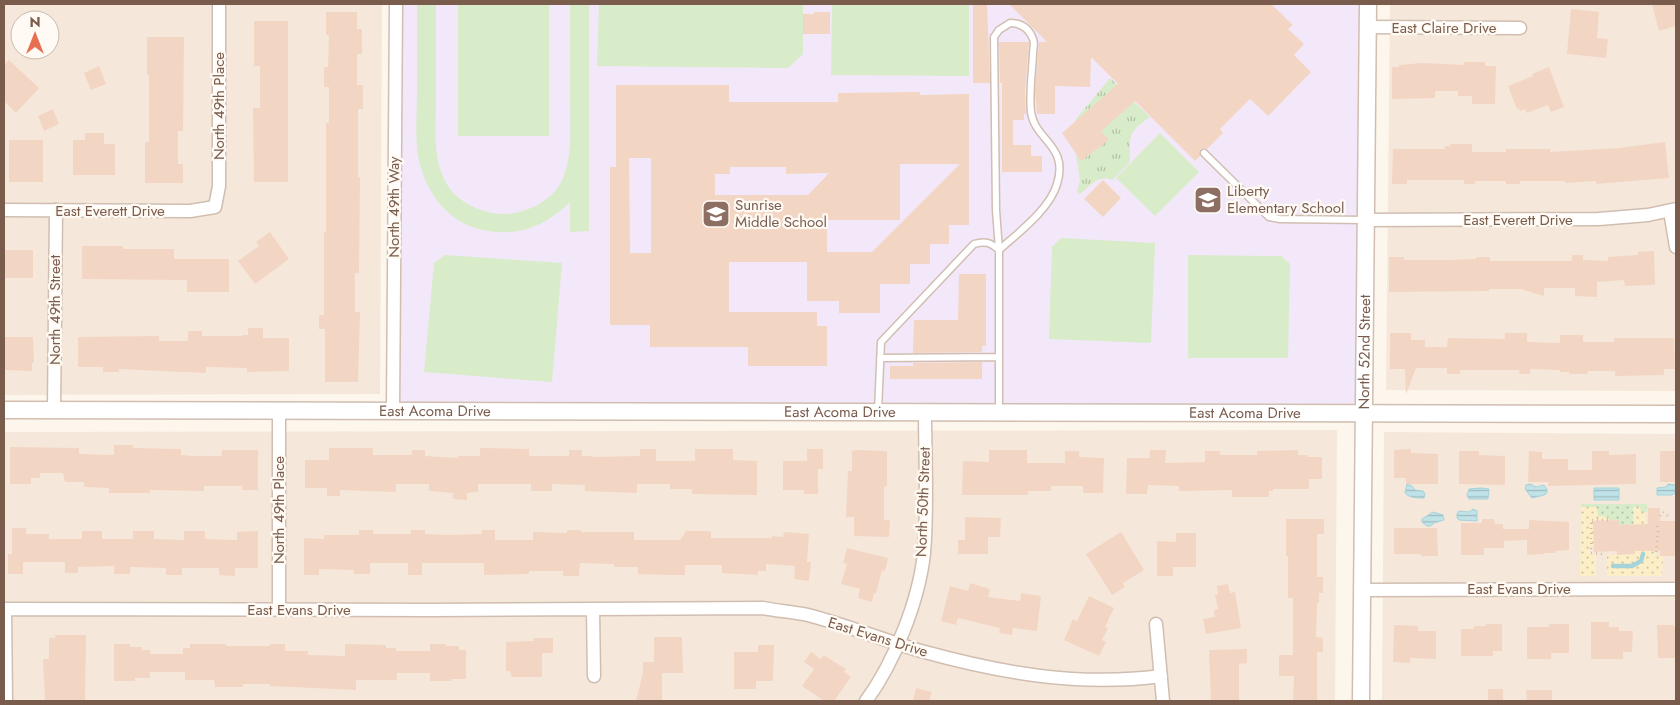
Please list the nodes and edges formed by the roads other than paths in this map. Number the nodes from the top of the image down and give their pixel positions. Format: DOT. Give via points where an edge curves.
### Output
graph roads {
  1 [pos="219,4"];
  2 [pos="396,4"];
  3 [pos="1368,4"];
  4 [pos="1368,27"];
  5 [pos="1520,28"];
  6 [pos="1204,153"];
  7 [pos="215,207"];
  8 [pos="4,210"];
  9 [pos="56,210"];
  10 [pos="1673,210"];
  11 [pos="1365,220"];
  12 [pos="1676,247"];
  13 [pos="999,250"];
  14 [pos="999,357"];
  15 [pos="880,358"];
  16 [pos="4,410"];
  17 [pos="54,410"];
  18 [pos="279,410"];
  19 [pos="393,410"];
  20 [pos="878,411"];
  21 [pos="925,411"];
  22 [pos="999,412"];
  23 [pos="1365,413"];
  24 [pos="1676,414"];
  25 [pos="1676,589"];
  26 [pos="1362,590"];
  27 [pos="5,610"];
  28 [pos="279,610"];
  29 [pos="594,610"];
  30 [pos="1156,624"];
  31 [pos="898,643"];
  32 [pos="594,676"];
  33 [pos="1161,676"];
  34 [pos="6,701"];
  35 [pos="866,701"];
  36 [pos="1163,701"];
  37 [pos="1361,701"];
  1 -- 7 [label="street, North 49th Place" via="219,186"];
  2 -- 19 [label="street, North 49th Way"];
  3 -- 4 [label="street, North 52nd Street"];
  4 -- 5 [label="street, East Claire Drive"];
  4 -- 11 [label="street, North 52nd Street"];
  6 -- 11 [label="lane" via="1269,217"];
  7 -- 9 [label="street, East Everett Drive" via="190,211"];
  8 -- 9 [label="street, East Everett Drive"];
  9 -- 17 [label="street, North 49th Street"];
  10 -- 11 [label="street, East Everett Drive" via="1599,220"];
  10 -- 12 [label="street"];
  11 -- 23 [label="street, North 52nd Street"];
  13 -- 13 [label="lane" via="1023,230 1051,199 1058,184 1056,151 1034,123 1031,111 1034,40 1020,23 1010,23 994,37"];
  13 -- 14 [label="lane"];
  13 -- 15 [label="lane" via="984,241 974,244 881,342"];
  14 -- 15 [label="lane"];
  14 -- 22 [label="lane"];
  15 -- 20 [label="lane"];
  16 -- 17 [label="street, East Acoma Drive"];
  17 -- 18 [label="street, East Acoma Drive"];
  18 -- 19 [label="street, East Acoma Drive"];
  18 -- 28 [label="street, North 49th Place"];
  19 -- 20 [label="street, East Acoma Drive"];
  20 -- 21 [label="street, East Acoma Drive"];
  21 -- 22 [label="street, East Acoma Drive"];
  21 -- 31 [label="street, North 50th Street" via="924,554 916,591"];
  22 -- 23 [label="street, East Acoma Drive"];
  23 -- 24 [label="street, East Acoma Drive"];
  23 -- 26 [label="street, North 52nd Street"];
  25 -- 26 [label="street, East Evans Drive"];
  26 -- 37 [label="street, North 52nd Street"];
  27 -- 28 [label="street, East Evans Drive"];
  27 -- 34 [label="street"];
  28 -- 29 [label="street, East Evans Drive"];
  29 -- 31 [label="street, East Evans Drive" via="763,608 808,615"];
  29 -- 32 [label="street"];
  30 -- 33 [label="street"];
  31 -- 33 [label="street, East Evans Drive" via="1006,672 1064,679"];
  31 -- 35 [label="street, North 50th Street" via="879,683"];
  33 -- 36 [label="street"];
}
